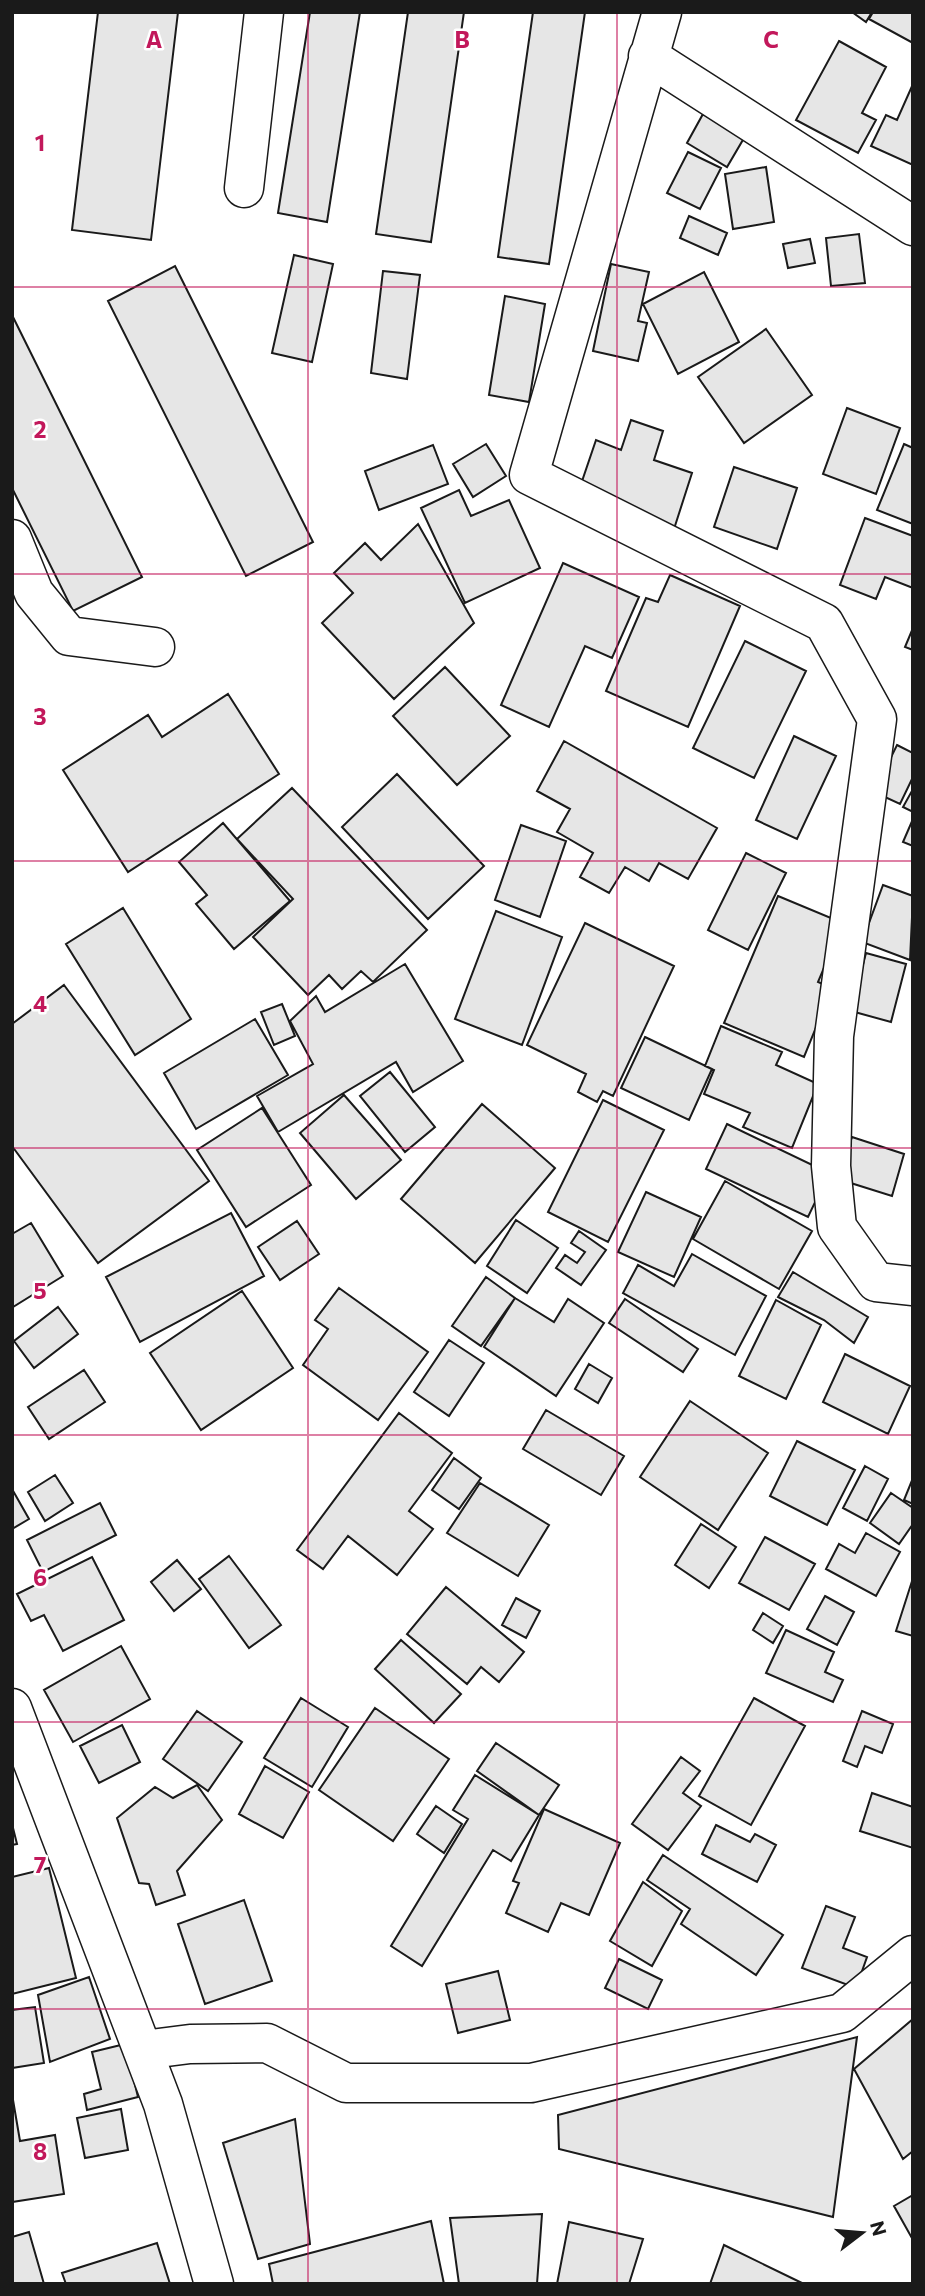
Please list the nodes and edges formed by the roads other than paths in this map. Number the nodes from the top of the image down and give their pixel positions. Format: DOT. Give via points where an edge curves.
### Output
graph roads {
  1 [pos="264,12"];
  2 [pos="662,12"];
  3 [pos="648,56"];
  4 [pos="244,188"];
  5 [pos="913,226"];
  6 [pos="12,539"];
  7 [pos="155,647"];
  8 [pos="913,1286"];
  9 [pos="12,1708"];
  10 [pos="913,1955"];
  11 [pos="143,2050"];
  12 [pos="214,2284"];
  1 -- 4 [label="street"];
  2 -- 3 [label="street"];
  3 -- 5 [label="street"];
  3 -- 8 [label="street" via="529,475 824,623 877,719 834,1036 831,1166 837,1227 876,1282"];
  6 -- 7 [label="street" via="34,593 69,636"];
  9 -- 11 [label="street"];
  10 -- 11 [label="street" via="842,2013 531,2083 346,2083 267,2043"];
  11 -- 12 [label="street"];
}
